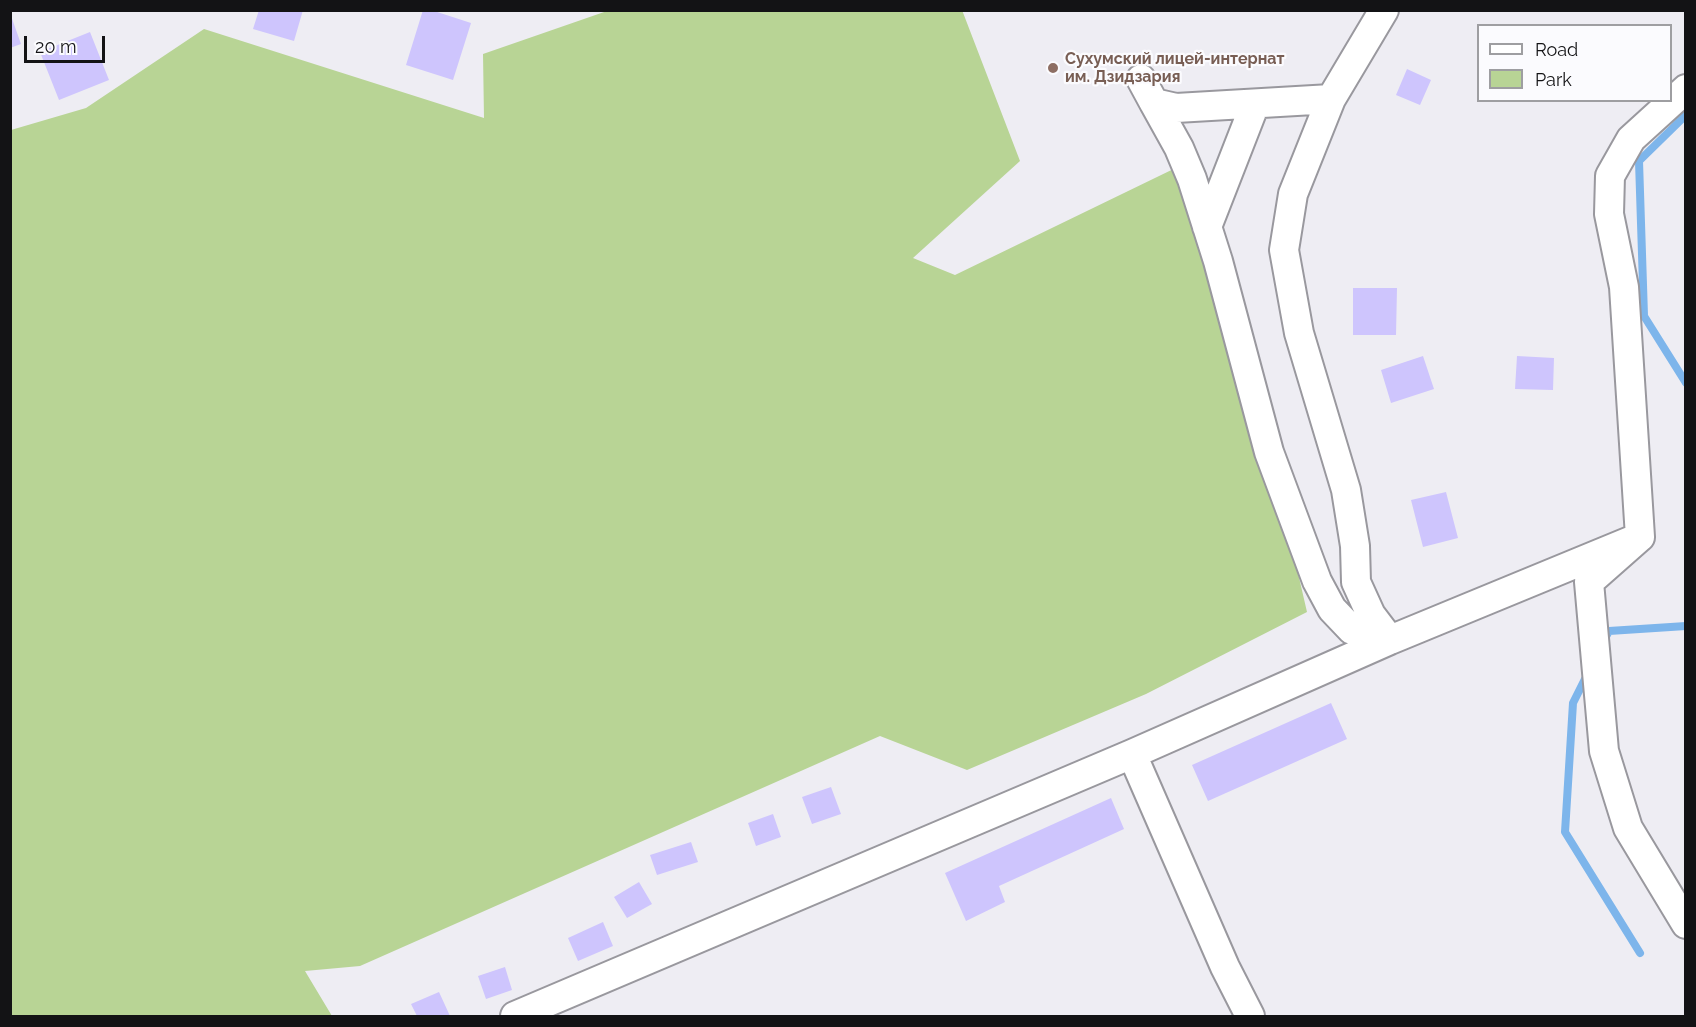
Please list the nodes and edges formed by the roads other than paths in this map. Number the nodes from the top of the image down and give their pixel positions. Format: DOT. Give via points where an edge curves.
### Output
graph roads {
  1 [pos="1384,10"];
  2 [pos="1686,89"];
  3 [pos="1330,99"];
  4 [pos="1672,102"];
  5 [pos="1672,102"];
  6 [pos="1255,104"];
  7 [pos="1207,227"];
  8 [pos="1640,537"];
  9 [pos="1390,640"];
  10 [pos="1132,754"];
  11 [pos="1686,924"];
  12 [pos="515,1017"];
  13 [pos="1250,1017"];
  1 -- 3 [label="street"];
  2 -- 5 [label="street"];
  3 -- 6 [label="street"];
  3 -- 9 [label="street" via="1293,194 1284,250 1299,333 1346,490 1356,582 1371,615"];
  4 -- 8 [label="street" via="1631,139 1610,176 1609,214 1624,287"];
  6 -- 7 [label="street"];
  6 -- 7 [label="street" via="1176,108 1148,91 1183,158"];
  7 -- 9 [label="street" via="1269,452 1317,580 1332,609 1353,630"];
  8 -- 9 [label="street"];
  8 -- 11 [label="street" via="1589,582 1604,751 1628,828"];
  9 -- 10 [label="street"];
  10 -- 12 [label="street"];
  10 -- 13 [label="street"];
}
